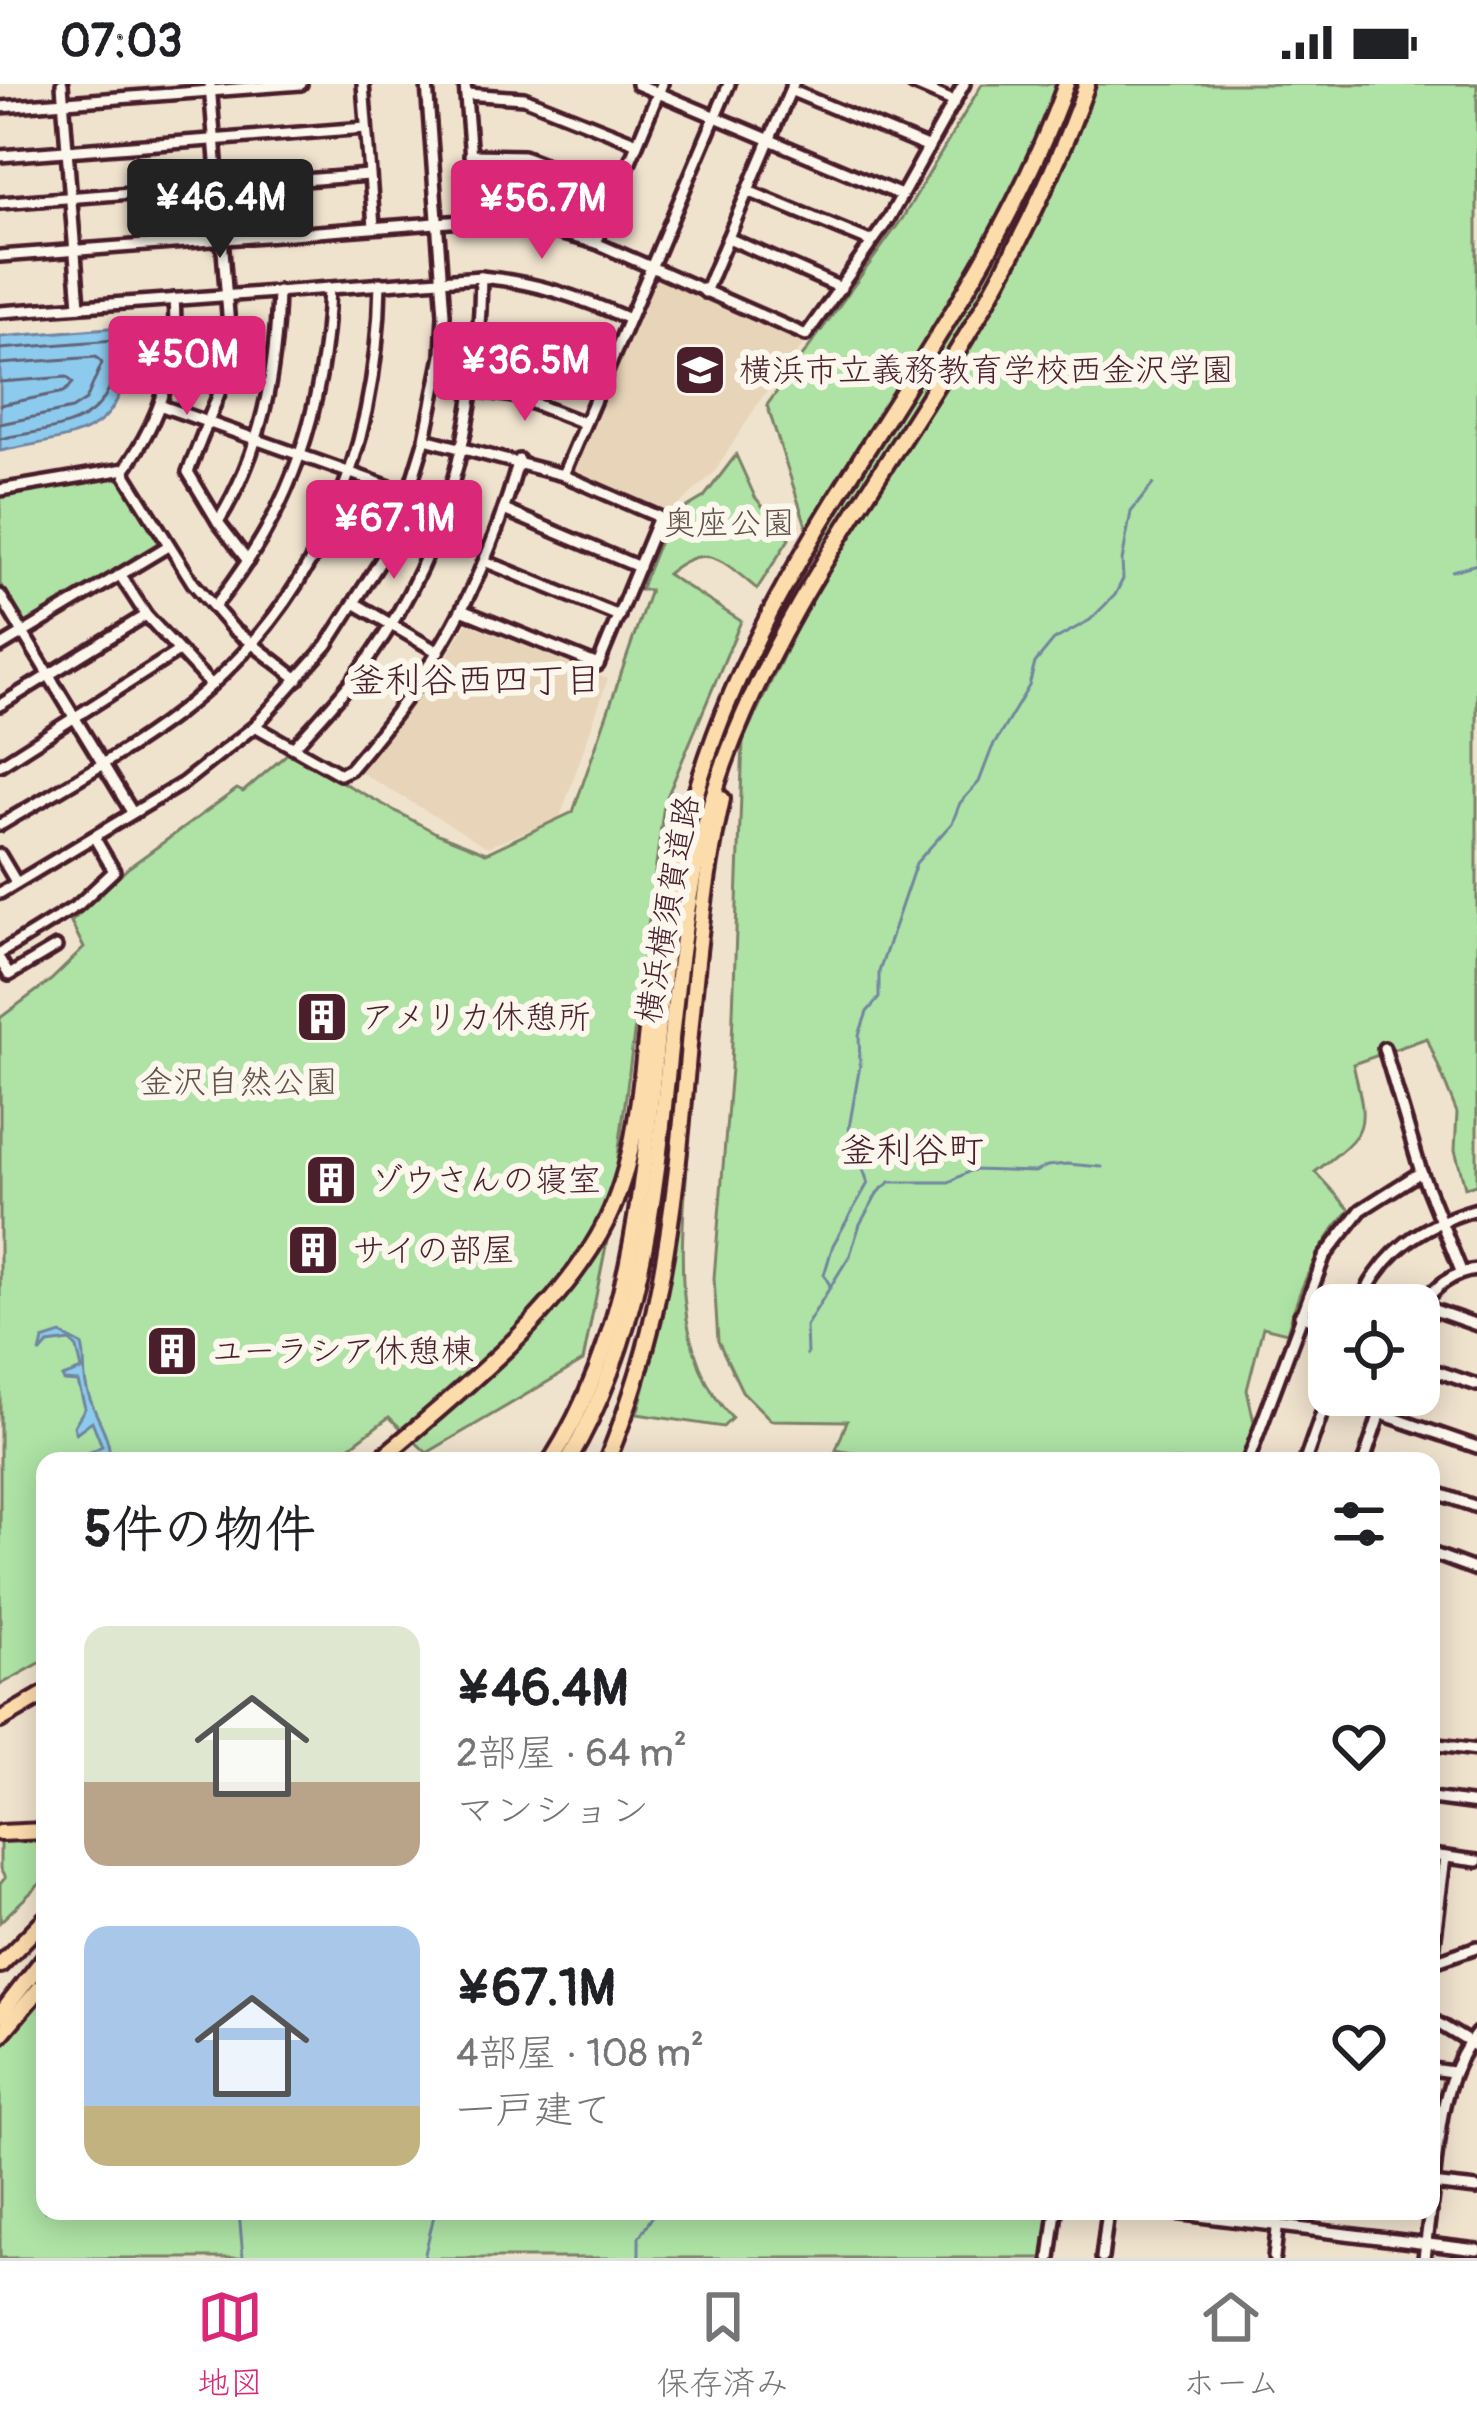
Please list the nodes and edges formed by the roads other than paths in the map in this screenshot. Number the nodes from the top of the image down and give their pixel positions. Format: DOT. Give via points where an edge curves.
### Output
graph roads {
  1 [pos="62,84"];
  2 [pos="301,84"];
  3 [pos="363,84"];
  4 [pos="427,84"];
  5 [pos="637,84"];
  6 [pos="729,84"];
  7 [pos="913,84"];
  8 [pos="964,84"];
  9 [pos="1066,84"];
  10 [pos="1087,84"];
  11 [pos="210,87"];
  12 [pos="792,87"];
  13 [pos="660,88"];
  14 [pos="465,89"];
  15 [pos="955,101"];
  16 [pos="63,102"];
  17 [pos="0,107"];
  18 [pos="715,118"];
  19 [pos="366,128"];
  20 [pos="214,140"];
  21 [pos="769,140"];
  22 [pos="637,143"];
  23 [pos="929,148"];
  24 [pos="65,151"];
  25 [pos="470,154"];
  26 [pos="0,157"];
  27 [pos="369,175"];
  28 [pos="220,186"];
  29 [pos="748,191"];
  30 [pos="617,192"];
  31 [pos="901,196"];
  32 [pos="70,197"];
  33 [pos="0,203"];
  34 [pos="476,220"];
  35 [pos="436,221"];
  36 [pos="374,227"];
  37 [pos="222,238"];
  38 [pos="728,238"];
  39 [pos="872,242"];
  40 [pos="596,243"];
  41 [pos="74,250"];
  42 [pos="0,256"];
  43 [pos="650,268"];
  44 [pos="482,277"];
  45 [pos="440,279"];
  46 [pos="380,283"];
  47 [pos="328,288"];
  48 [pos="841,288"];
  49 [pos="278,291"];
  50 [pos="705,292"];
  51 [pos="226,293"];
  52 [pos="174,299"];
  53 [pos="79,306"];
  54 [pos="0,312"];
  55 [pos="629,319"];
  56 [pos="481,333"];
  57 [pos="606,373"];
  58 [pos="475,390"];
  59 [pos="162,406"];
  60 [pos="209,423"];
  61 [pos="584,423"];
  62 [pos="425,439"];
  63 [pos="256,440"];
  64 [pos="464,446"];
  65 [pos="302,456"];
  66 [pos="519,460"];
  67 [pos="124,470"];
  68 [pos="352,472"];
  69 [pos="563,475"];
  70 [pos="0,490"];
  71 [pos="407,493"];
  72 [pos="504,510"];
  73 [pos="218,522"];
  74 [pos="168,546"];
  75 [pos="248,561"];
  76 [pos="487,562"];
  77 [pos="639,567"];
  78 [pos="120,575"];
  79 [pos="0,595"];
  80 [pos="356,604"];
  81 [pos="214,607"];
  82 [pos="464,610"];
  83 [pos="146,615"];
  84 [pos="619,616"];
  85 [pos="391,623"];
  86 [pos="24,632"];
  87 [pos="252,644"];
  88 [pos="0,647"];
  89 [pos="177,652"];
  90 [pos="438,652"];
  91 [pos="48,676"];
  92 [pos="298,679"];
  93 [pos="212,685"];
  94 [pos="0,705"];
  95 [pos="76,720"];
  96 [pos="739,724"];
  97 [pos="255,726"];
  98 [pos="294,747"];
  99 [pos="101,764"];
  100 [pos="0,765"];
  101 [pos="694,799"];
  102 [pos="132,812"];
  103 [pos="0,825"];
  104 [pos="94,837"];
  105 [pos="0,855"];
  106 [pos="16,882"];
  107 [pos="0,893"];
  108 [pos="56,947"];
  109 [pos="0,956"];
  110 [pos="1384,1048"];
  111 [pos="1421,1172"];
  112 [pos="1477,1208"];
  113 [pos="1441,1220"];
  114 [pos="1477,1270"];
  115 [pos="1461,1271"];
  116 [pos="1369,1284"];
  117 [pos="1440,1284"];
  118 [pos="1440,1313"];
  119 [pos="1300,1315"];
  120 [pos="1308,1318"];
  121 [pos="1477,1325"];
  122 [pos="1440,1372"];
  123 [pos="1477,1385"];
  124 [pos="596,1388"];
  125 [pos="1321,1416"];
  126 [pos="1378,1416"];
  127 [pos="1388,1416"];
  128 [pos="1477,1447"];
  129 [pos="389,1452"];
  130 [pos="564,1452"];
  131 [pos="611,1452"];
  132 [pos="1251,1452"];
  133 [pos="1308,1452"];
  134 [pos="1367,1452"];
  135 [pos="1440,1494"];
  136 [pos="1477,1507"];
  137 [pos="1440,1556"];
  138 [pos="1477,1570"];
  139 [pos="36,1701"];
  140 [pos="0,1720"];
  141 [pos="1440,1745"];
  142 [pos="1477,1750"];
  143 [pos="1440,1799"];
  144 [pos="1477,1804"];
  145 [pos="36,1831"];
  146 [pos="0,1833"];
  147 [pos="1440,1856"];
  148 [pos="1445,1857"];
  149 [pos="1477,1861"];
  150 [pos="1440,1883"];
  151 [pos="36,1928"];
  152 [pos="1477,1947"];
  153 [pos="1440,1961"];
  154 [pos="0,1965"];
  155 [pos="36,1968"];
  156 [pos="36,1993"];
  157 [pos="0,2014"];
  158 [pos="1440,2024"];
  159 [pos="0,2035"];
  160 [pos="1474,2041"];
  161 [pos="1440,2070"];
  162 [pos="1452,2072"];
  163 [pos="1440,2110"];
  164 [pos="1440,2185"];
  165 [pos="1477,2189"];
  166 [pos="1055,2220"];
  167 [pos="1107,2220"];
  168 [pos="1234,2220"];
  169 [pos="1278,2220"];
  170 [pos="1429,2220"];
  171 [pos="1277,2225"];
  172 [pos="1426,2244"];
  173 [pos="1477,2249"];
  174 [pos="1050,2258"];
  175 [pos="1102,2258"];
  176 [pos="1274,2258"];
  177 [pos="1424,2258"];
  1 -- 16 [label="street"];
  2 -- 11 [label="street"];
  3 -- 19 [label="street"];
  4 -- 35 [label="street"];
  5 -- 13 [label="street"];
  6 -- 18 [label="street"];
  7 -- 15 [label="street"];
  8 -- 15 [label="street"];
  9 -- 101 [label="highway, 横浜横須賀道路" via="985,261 784,590 733,691"];
  10 -- 96 [label="highway, 横浜横須賀道路" via="989,298 814,573"];
  11 -- 16 [label="street"];
  11 -- 20 [label="street"];
  12 -- 21 [label="street"];
  12 -- 23 [label="street"];
  13 -- 18 [label="street"];
  13 -- 22 [label="street"];
  14 -- 22 [label="street" via="524,98"];
  14 -- 25 [label="street"];
  15 -- 23 [label="street"];
  16 -- 17 [label="street"];
  16 -- 24 [label="street"];
  18 -- 21 [label="street"];
  18 -- 43 [label="street"];
  19 -- 20 [label="street"];
  19 -- 27 [label="street"];
  20 -- 24 [label="street"];
  20 -- 28 [label="street"];
  21 -- 29 [label="street"];
  21 -- 31 [label="street"];
  22 -- 30 [label="street"];
  23 -- 31 [label="street"];
  24 -- 26 [label="street"];
  24 -- 32 [label="street"];
  25 -- 30 [label="street" via="523,156"];
  25 -- 34 [label="street"];
  27 -- 28 [label="street"];
  27 -- 36 [label="street"];
  28 -- 32 [label="street"];
  28 -- 37 [label="street"];
  29 -- 38 [label="street"];
  29 -- 39 [label="street"];
  30 -- 40 [label="street"];
  31 -- 39 [label="street"];
  32 -- 33 [label="street"];
  32 -- 41 [label="street"];
  34 -- 35 [label="street"];
  34 -- 40 [label="street"];
  35 -- 36 [label="street"];
  35 -- 45 [label="street"];
  36 -- 37 [label="street"];
  37 -- 41 [label="street"];
  37 -- 51 [label="street"];
  38 -- 48 [label="street"];
  38 -- 50 [label="street"];
  39 -- 48 [label="street"];
  40 -- 43 [label="street"];
  41 -- 42 [label="street"];
  41 -- 53 [label="street"];
  43 -- 50 [label="street"];
  43 -- 55 [label="street"];
  44 -- 45 [label="street"];
  44 -- 55 [label="street" via="528,281"];
  44 -- 56 [label="street"];
  45 -- 46 [label="street"];
  45 -- 62 [label="street" via="442,356"];
  46 -- 47 [label="street"];
  46 -- 68 [label="street" via="375,381"];
  47 -- 49 [label="street"];
  47 -- 65 [label="street" via="321,383"];
  48 -- 50 [label="street" via="806,335"];
  49 -- 51 [label="street"];
  49 -- 63 [label="street" via="275,361"];
  51 -- 52 [label="street"];
  51 -- 60 [label="street" via="226,357"];
  52 -- 53 [label="street"];
  52 -- 59 [label="street" via="174,355"];
  53 -- 54 [label="street"];
  55 -- 57 [label="street"];
  56 -- 57 [label="street" via="558,351"];
  56 -- 58 [label="street"];
  57 -- 61 [label="street"];
  58 -- 61 [label="street"];
  58 -- 64 [label="street"];
  59 -- 60 [label="street"];
  59 -- 67 [label="street"];
  60 -- 63 [label="street"];
  60 -- 73 [label="street" via="188,472"];
  61 -- 69 [label="street"];
  62 -- 64 [label="street"];
  62 -- 71 [label="street"];
  63 -- 65 [label="street"];
  63 -- 73 [label="street"];
  64 -- 66 [label="street"];
  64 -- 85 [label="street" via="447,505"];
  65 -- 68 [label="street"];
  65 -- 75 [label="street"];
  66 -- 69 [label="street"];
  66 -- 72 [label="street"];
  67 -- 70 [label="street"];
  67 -- 74 [label="street"];
  68 -- 71 [label="street"];
  68 -- 87 [label="street" via="322,543"];
  69 -- 77 [label="street" via="659,517"];
  71 -- 80 [label="street" via="394,539"];
  72 -- 76 [label="street"];
  72 -- 77 [label="street"];
  73 -- 75 [label="street"];
  74 -- 78 [label="street"];
  74 -- 81 [label="street"];
  75 -- 81 [label="street"];
  76 -- 82 [label="street"];
  76 -- 84 [label="street"];
  77 -- 84 [label="street"];
  78 -- 83 [label="street"];
  78 -- 86 [label="street"];
  79 -- 86 [label="street"];
  80 -- 85 [label="street"];
  80 -- 92 [label="street"];
  81 -- 87 [label="street"];
  82 -- 84 [label="street" via="598,665"];
  82 -- 90 [label="street"];
  83 -- 89 [label="street"];
  83 -- 91 [label="street"];
  85 -- 90 [label="street"];
  85 -- 98 [label="street"];
  86 -- 88 [label="street"];
  86 -- 91 [label="street"];
  87 -- 92 [label="street"];
  87 -- 93 [label="street"];
  89 -- 93 [label="street"];
  89 -- 95 [label="street"];
  90 -- 98 [label="street" via="401,711 345,773"];
  91 -- 94 [label="street"];
  91 -- 95 [label="street"];
  92 -- 97 [label="street"];
  93 -- 99 [label="street"];
  95 -- 99 [label="street"];
  95 -- 100 [label="street"];
  96 -- 124 [label="highway, 横浜横須賀道路" via="709,814 687,921 640,1279"];
  96 -- 131 [label="highway" via="704,890 662,1275"];
  97 -- 98 [label="street"];
  97 -- 102 [label="street"];
  99 -- 102 [label="street"];
  99 -- 103 [label="street"];
  101 -- 124 [label="highway, 横浜横須賀道路" via="664,950 634,1229"];
  101 -- 129 [label="highway" via="666,894 632,1140 607,1221 557,1294"];
  102 -- 104 [label="street"];
  104 -- 106 [label="street"];
  104 -- 109 [label="street" via="114,872"];
  105 -- 106 [label="street"];
  106 -- 107 [label="street"];
  108 -- 109 [label="street" via="9,975"];
  110 -- 111 [label="street"];
  111 -- 113 [label="street"];
  111 -- 119 [label="street" via="1361,1210 1324,1257"];
  112 -- 113 [label="street"];
  113 -- 115 [label="street"];
  113 -- 116 [label="street" via="1388,1256"];
  114 -- 115 [label="street"];
  115 -- 117 [label="street"];
  118 -- 121 [label="street"];
  119 -- 120 [label="street"];
  119 -- 132 [label="street"];
  122 -- 123 [label="street"];
  124 -- 130 [label="highway, 横浜横須賀道路"];
  125 -- 133 [label="street"];
  126 -- 134 [label="street"];
  127 -- 128 [label="street"];
  135 -- 136 [label="street"];
  137 -- 138 [label="street"];
  139 -- 140 [label="highway"];
  141 -- 142 [label="street"];
  143 -- 144 [label="street"];
  145 -- 146 [label="highway"];
  147 -- 148 [label="street"];
  148 -- 149 [label="street"];
  148 -- 150 [label="street"];
  151 -- 154 [label="highway"];
  152 -- 153 [label="street"];
  155 -- 157 [label="highway"];
  156 -- 159 [label="highway"];
  158 -- 160 [label="street"];
  160 -- 162 [label="street"];
  161 -- 162 [label="street"];
  162 -- 163 [label="street"];
  164 -- 165 [label="street"];
  166 -- 174 [label="street"];
  167 -- 175 [label="street"];
  168 -- 171 [label="street"];
  169 -- 171 [label="street"];
  170 -- 172 [label="street"];
  171 -- 172 [label="street"];
  171 -- 176 [label="street"];
  172 -- 173 [label="street"];
  172 -- 177 [label="street"];
}
